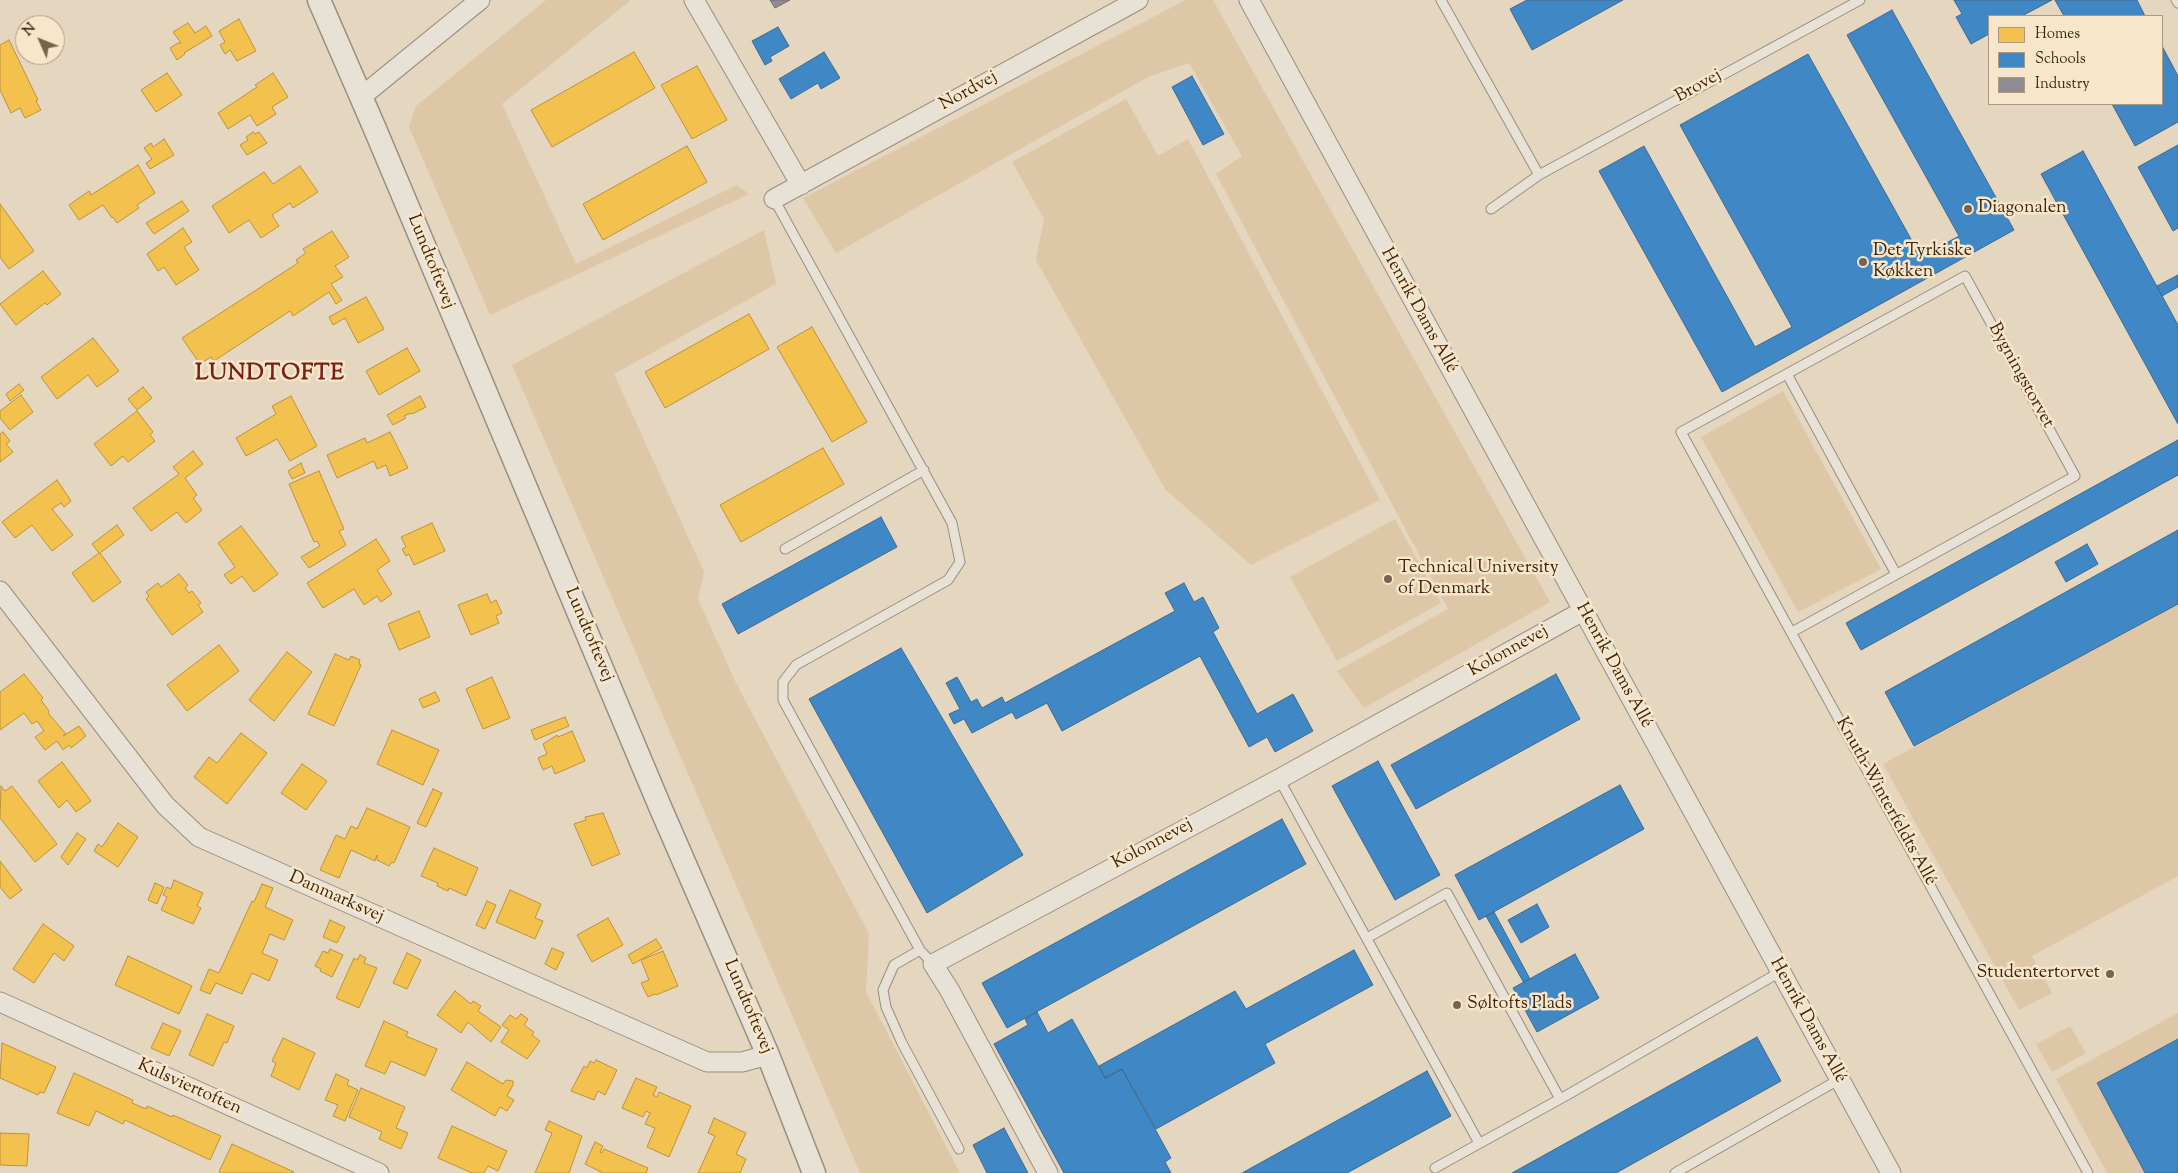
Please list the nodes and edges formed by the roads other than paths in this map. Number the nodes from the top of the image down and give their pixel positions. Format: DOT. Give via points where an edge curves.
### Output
graph roads {
  1 [pos="318,0"];
  2 [pos="480,0"];
  3 [pos="694,0"];
  4 [pos="1138,0"];
  5 [pos="1249,0"];
  6 [pos="1441,0"];
  7 [pos="1860,0"];
  8 [pos="361,97"];
  9 [pos="1539,175"];
  10 [pos="800,185"];
  11 [pos="774,199"];
  12 [pos="1491,209"];
  13 [pos="1787,374"];
  14 [pos="1681,432"];
  15 [pos="924,470"];
  16 [pos="785,549"];
  17 [pos="1896,574"];
  18 [pos="0,591"];
  19 [pos="1583,611"];
  20 [pos="1792,632"];
  21 [pos="1278,778"];
  22 [pos="1367,938"];
  23 [pos="927,957"];
  24 [pos="1780,972"];
  25 [pos="0,1002"];
  26 [pos="768,1055"];
  27 [pos="1840,1080"];
  28 [pos="1560,1099"];
  29 [pos="1479,1143"];
  30 [pos="960,1149"];
  31 [pos="1435,1168"];
  32 [pos="379,1173"];
  33 [pos="814,1173"];
  34 [pos="1048,1173"];
  35 [pos="1675,1173"];
  36 [pos="1891,1173"];
  37 [pos="2088,1173"];
  1 -- 8 [label="street, Lundtoftevej"];
  2 -- 8 [label="street"];
  3 -- 10 [label="street"];
  4 -- 10 [label="street, Nordvej"];
  5 -- 19 [label="street, Henrik Dams Allé"];
  6 -- 9 [label="lane"];
  7 -- 9 [label="lane, Brovej"];
  8 -- 26 [label="street, Lundtoftevej"];
  9 -- 12 [label="lane, Brovej"];
  10 -- 11 [label="street, Nordvej"];
  11 -- 15 [label="lane"];
  13 -- 14 [label="lane, Bygningstorvet"];
  13 -- 17 [label="lane"];
  13 -- 17 [label="lane, Bygningstorvet" via="1965,276 2075,476"];
  14 -- 20 [label="lane, Knuth-Winterfeldts Allé"];
  15 -- 16 [label="lane"];
  15 -- 23 [label="lane" via="952,522 960,562 948,580 796,665 783,682 783,700"];
  17 -- 20 [label="lane, Bygningstorvet"];
  18 -- 26 [label="street, Danmarksvej" via="165,805 199,837 708,1062 742,1062"];
  19 -- 21 [label="street, Kolonnevej"];
  19 -- 24 [label="street, Henrik Dams Allé"];
  20 -- 37 [label="lane, Knuth-Winterfeldts Allé"];
  21 -- 22 [label="lane"];
  21 -- 23 [label="street, Kolonnevej"];
  22 -- 28 [label="lane" via="1447,893"];
  22 -- 29 [label="lane"];
  23 -- 30 [label="lane" via="894,965 884,990 886,1007"];
  23 -- 34 [label="street" via="950,991"];
  24 -- 27 [label="street, Henrik Dams Allé"];
  24 -- 28 [label="lane"];
  25 -- 32 [label="street, Kulsviertoften"];
  26 -- 33 [label="street, Lundtoftevej"];
  27 -- 35 [label="lane"];
  27 -- 36 [label="street, Henrik Dams Allé"];
  28 -- 29 [label="lane"];
  29 -- 31 [label="lane"];
}
